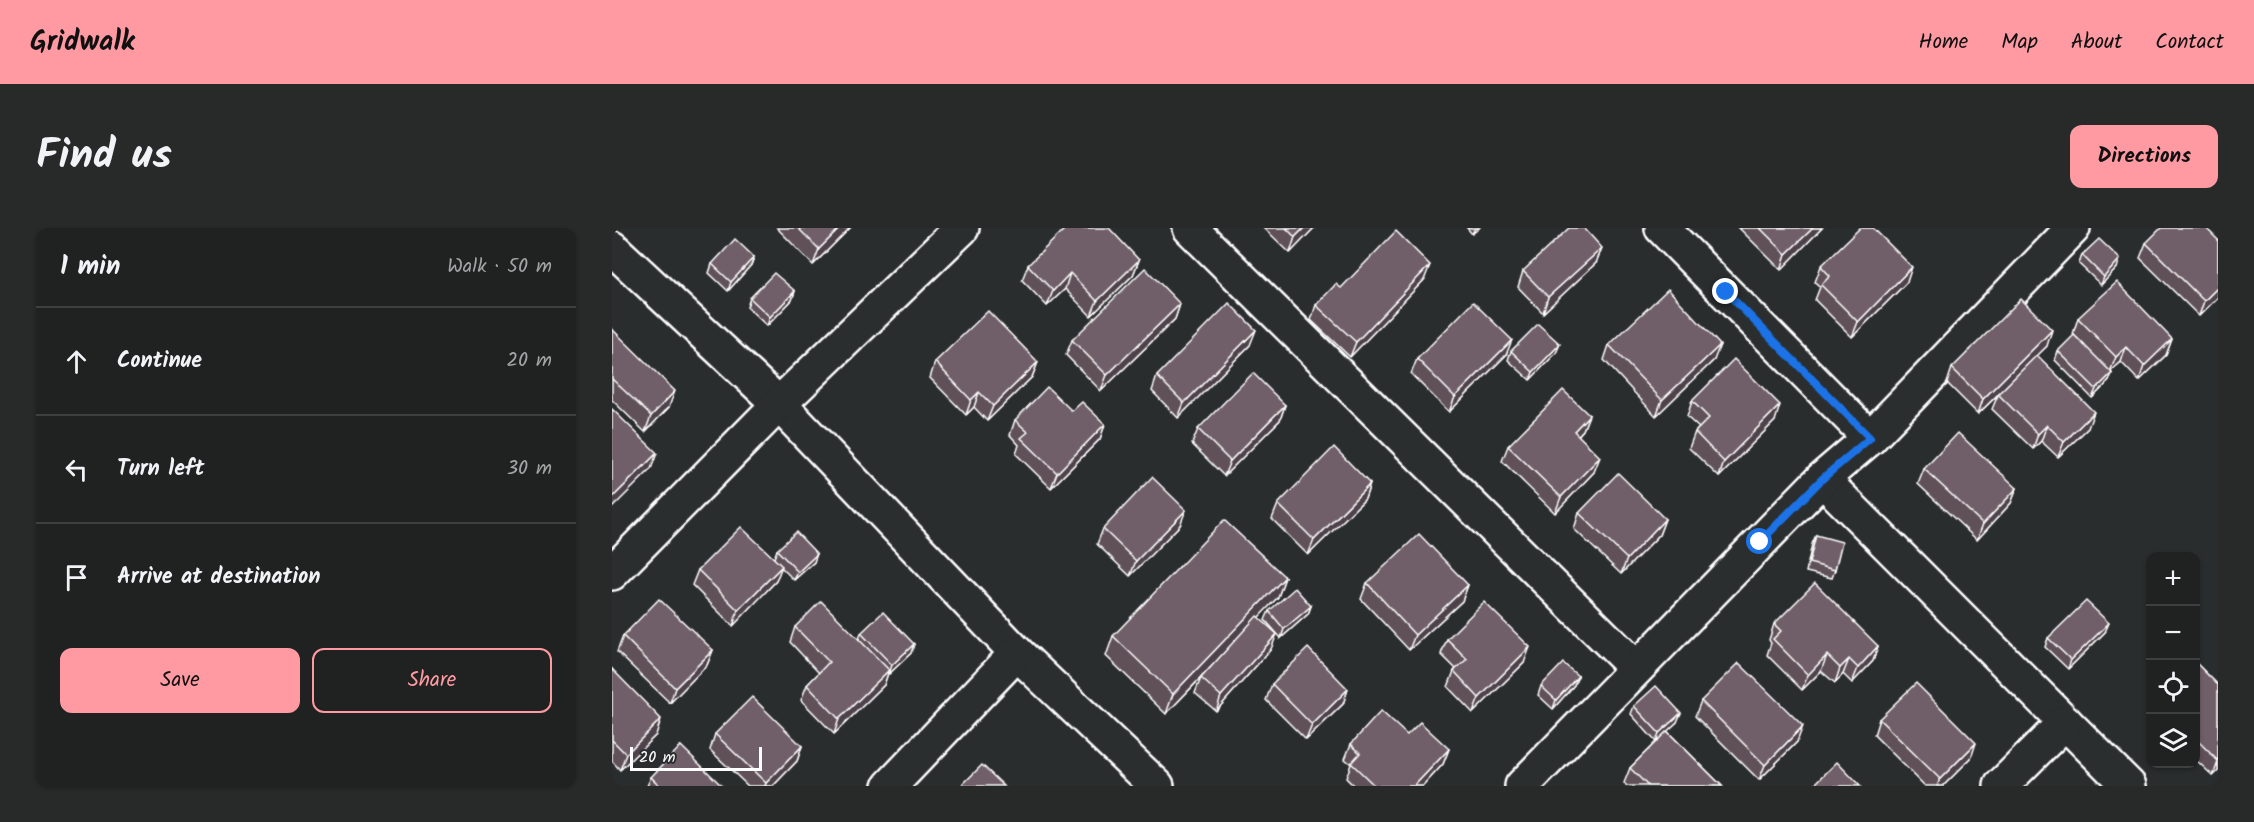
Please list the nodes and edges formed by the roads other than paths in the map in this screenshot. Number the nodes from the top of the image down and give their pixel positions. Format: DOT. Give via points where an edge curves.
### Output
graph roads {
  1 [pos="962,228"];
  2 [pos="1190,228"];
  3 [pos="1662,228"];
  4 [pos="2073,228"];
  5 [pos="612,248"];
  6 [pos="779,404"];
  7 [pos="1870,438"];
  8 [pos="1822,479"];
  9 [pos="612,573"];
  10 [pos="1017,653"];
  11 [pos="1636,668"];
  12 [pos="2065,722"];
  13 [pos="890,786"];
  14 [pos="1157,786"];
  15 [pos="1522,786"];
  16 [pos="2001,786"];
  17 [pos="2129,786"];
  1 -- 6 [label="street"];
  2 -- 11 [label="street"];
  3 -- 7 [label="street"];
  4 -- 7 [label="street"];
  5 -- 6 [label="street"];
  6 -- 9 [label="street"];
  6 -- 10 [label="street"];
  7 -- 8 [label="street"];
  8 -- 11 [label="street"];
  8 -- 12 [label="street"];
  10 -- 13 [label="street"];
  10 -- 14 [label="street"];
  11 -- 15 [label="street"];
  12 -- 16 [label="street"];
  12 -- 17 [label="street"];
}
